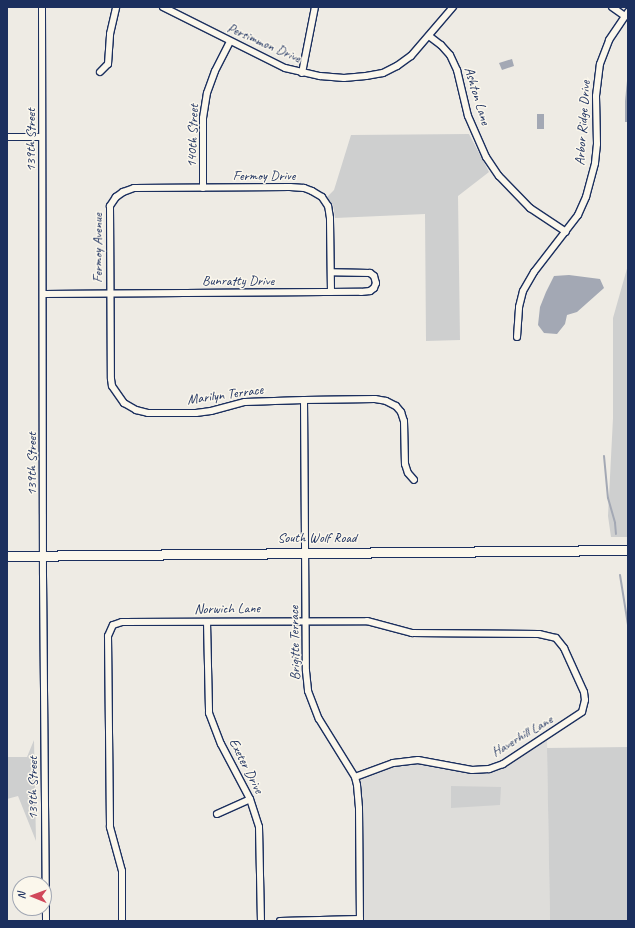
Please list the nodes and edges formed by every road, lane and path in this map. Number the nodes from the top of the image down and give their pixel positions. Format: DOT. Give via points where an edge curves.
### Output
graph roads {
  1 [pos="42,7"];
  2 [pos="116,7"];
  3 [pos="163,7"];
  4 [pos="315,7"];
  5 [pos="453,7"];
  6 [pos="612,7"];
  7 [pos="627,14"];
  8 [pos="429,36"];
  9 [pos="230,42"];
  10 [pos="100,72"];
  11 [pos="302,73"];
  12 [pos="7,137"];
  13 [pos="42,137"];
  14 [pos="203,188"];
  15 [pos="566,232"];
  16 [pos="331,272"];
  17 [pos="331,292"];
  18 [pos="110,293"];
  19 [pos="44,294"];
  20 [pos="517,337"];
  21 [pos="304,400"];
  22 [pos="414,480"];
  23 [pos="628,550"];
  24 [pos="305,552"];
  25 [pos="7,556"];
  26 [pos="44,556"];
  27 [pos="306,620"];
  28 [pos="207,622"];
  29 [pos="582,712"];
  30 [pos="355,777"];
  31 [pos="250,799"];
  32 [pos="217,814"];
  33 [pos="360,920"];
  34 [pos="46,921"];
  35 [pos="122,921"];
  36 [pos="261,921"];
  37 [pos="280,921"];
  1 -- 13 [label="street, 139th Street"];
  2 -- 10 [label="street" via="110,34 108,64"];
  3 -- 9 [label="street, Persimmon Drive"];
  4 -- 11 [label="street"];
  5 -- 8 [label="street, Persimmon Drive"];
  6 -- 7 [label="street"];
  7 -- 15 [label="street, Arbor Ridge Drive" via="609,40 600,64 596,96 597,144 594,163 586,197"];
  8 -- 11 [label="street, Persimmon Drive" via="411,56 383,72 344,78"];
  8 -- 15 [label="street, Ashton Lane" via="441,45 452,60 457,70 468,116 486,157 499,176 530,208"];
  9 -- 11 [label="street, Persimmon Drive" via="280,66"];
  9 -- 14 [label="street, 140th Street" via="207,93 203,118"];
  12 -- 13 [label="street"];
  13 -- 19 [label="street, 139th Street"];
  14 -- 16 [label="street, Fermoy Drive" via="304,188 322,197 328,206 330,218"];
  14 -- 18 [label="street, Fermoy Avenue" via="134,188 116,197 110,206"];
  15 -- 20 [label="street, Arbor Ridge Drive" via="523,290"];
  16 -- 17 [label="street, Fermoy Drive"];
  16 -- 17 [label="street, Bunratty Drive" via="370,273 376,283 370,291"];
  17 -- 18 [label="street, Bunratty Drive"];
  18 -- 19 [label="street, Bunratty Drive"];
  18 -- 21 [label="street, Marilyn Terrace" via="111,379 118,397 136,410 148,413 196,413 245,402"];
  19 -- 26 [label="street, 139th Street"];
  21 -- 22 [label="street, Marilyn Terrace" via="376,399 396,406 404,420 405,464"];
  21 -- 24 [label="street, Brigitte Terrace"];
  23 -- 24 [label="main road, South Wolf Road"];
  24 -- 26 [label="main road, South Wolf Road"];
  24 -- 27 [label="street, Brigitte Terrace"];
  25 -- 26 [label="main road, South Wolf Road"];
  26 -- 34 [label="street, 139th Street"];
  27 -- 28 [label="street, Norwich Lane"];
  27 -- 29 [label="street, Norwich Lane" via="366,621 412,633 539,634 556,638 564,648 584,692"];
  27 -- 30 [label="street, Brigitte Terrace" via="308,691 319,719"];
  28 -- 31 [label="street, Exeter Drive" via="210,713 221,744"];
  28 -- 35 [label="street, Norwich Lane" via="122,622 113,625 108,636 110,827 122,871"];
  29 -- 30 [label="street, Haverhill Lane" via="503,764 489,769 472,770 418,760 386,765"];
  30 -- 33 [label="street, Brigitte Terrace" via="359,808"];
  31 -- 32 [label="street"];
  31 -- 36 [label="street, Exeter Drive" via="259,827"];
  33 -- 37 [label="street"];
}
